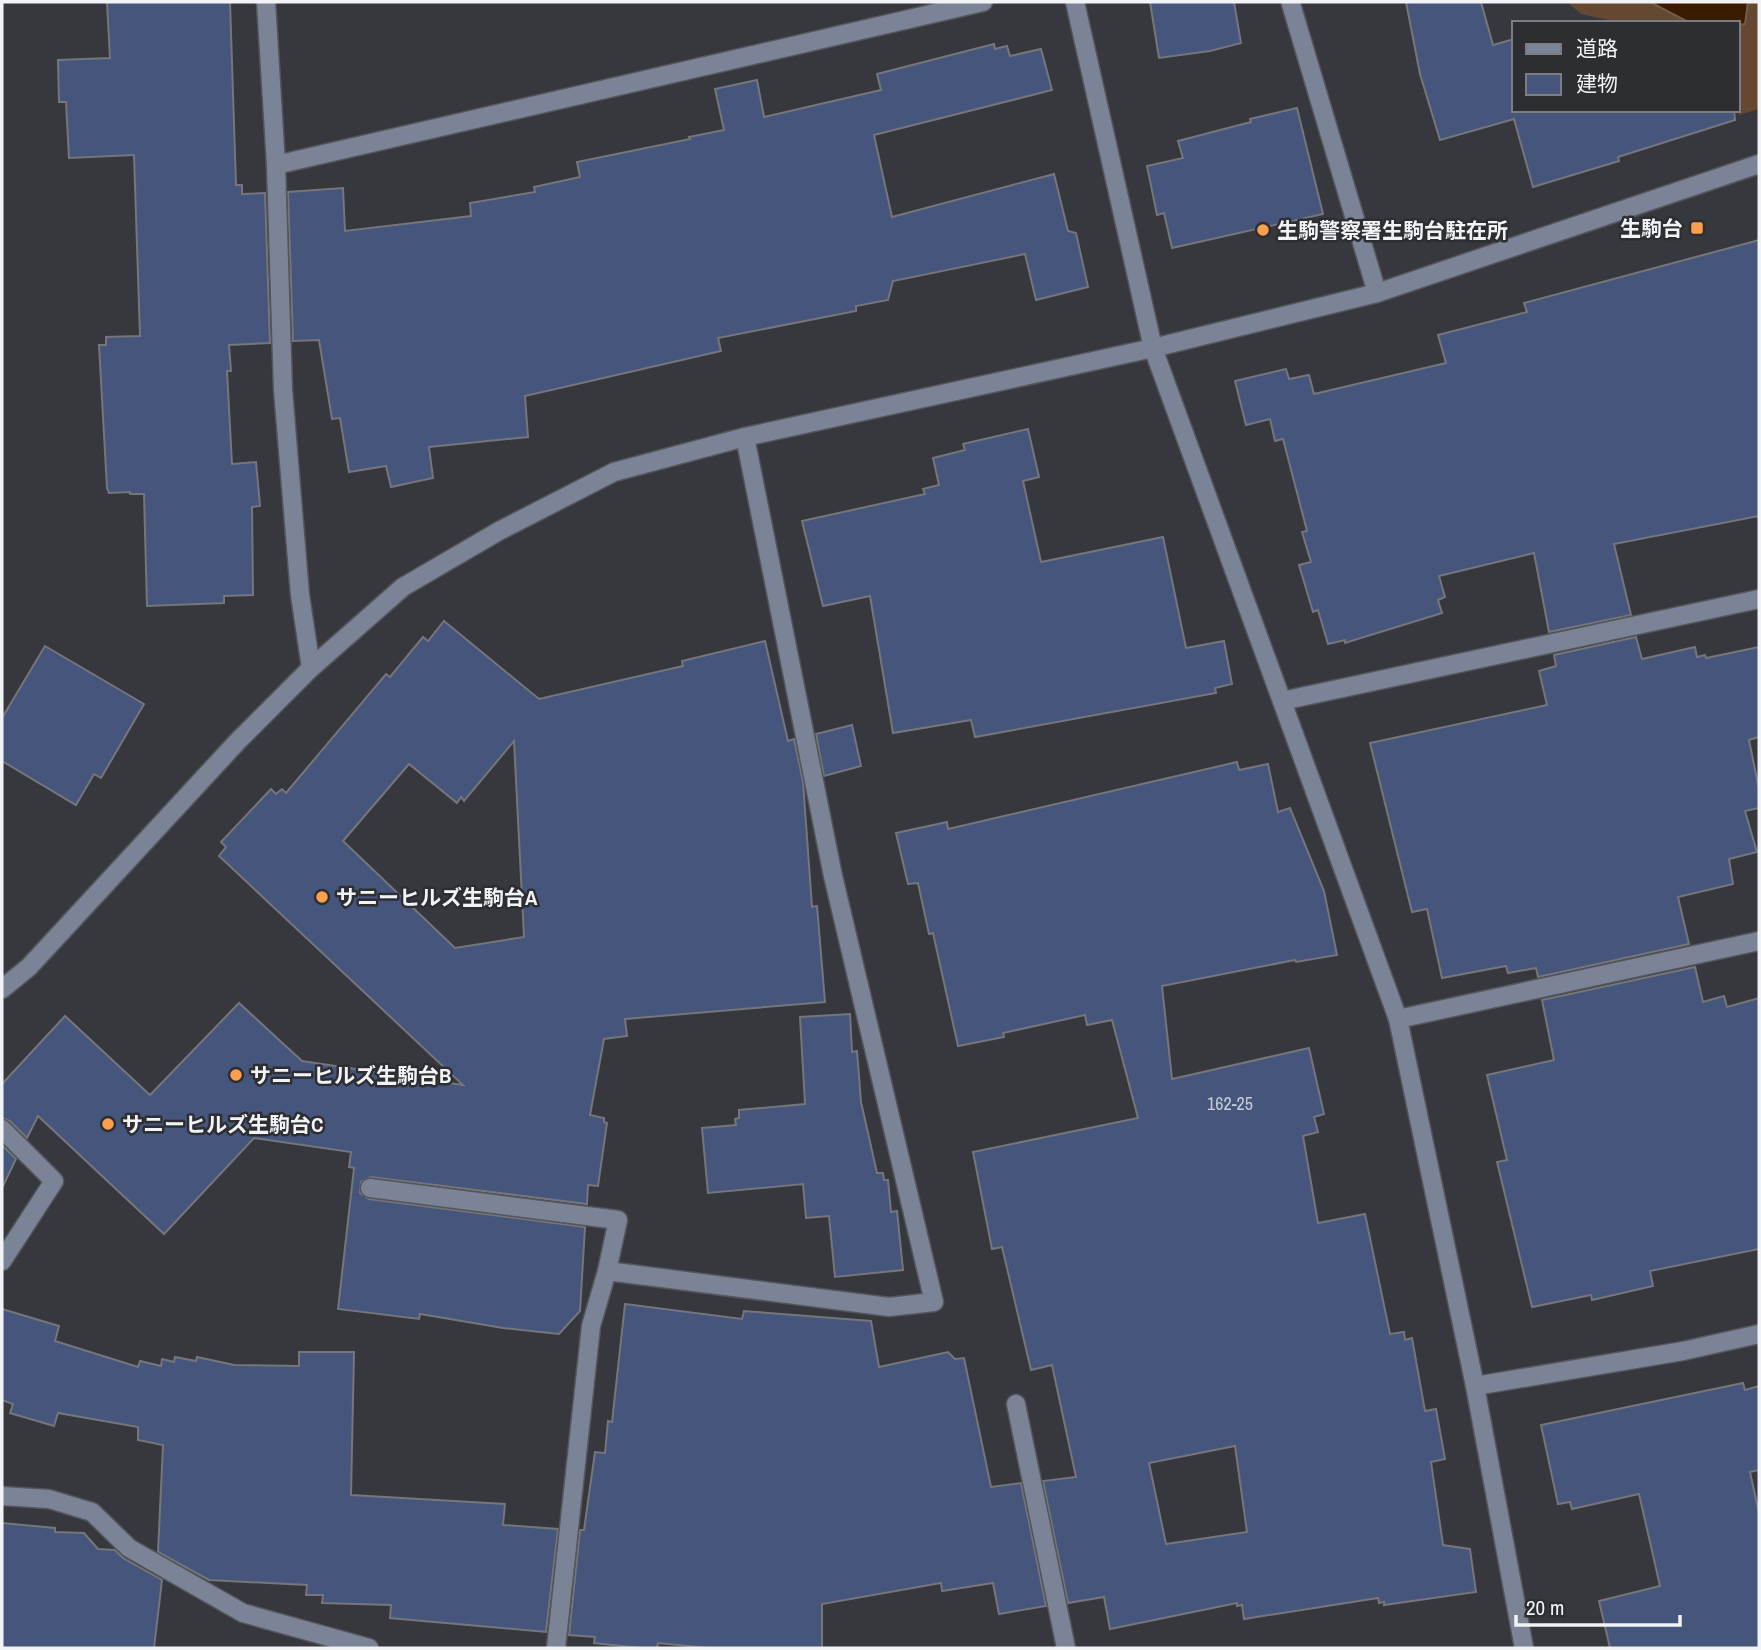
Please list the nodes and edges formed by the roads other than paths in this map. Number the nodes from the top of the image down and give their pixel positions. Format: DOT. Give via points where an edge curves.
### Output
graph roads {
  1 [pos="266,2"];
  2 [pos="983,2"];
  3 [pos="1074,2"];
  4 [pos="1291,4"];
  5 [pos="276,164"];
  6 [pos="1759,164"];
  7 [pos="1377,293"];
  8 [pos="1153,348"];
  9 [pos="745,437"];
  10 [pos="1759,599"];
  11 [pos="311,668"];
  12 [pos="1282,701"];
  13 [pos="1759,941"];
  14 [pos="2,989"];
  15 [pos="1398,1019"];
  16 [pos="2,1129"];
  17 [pos="370,1188"];
  18 [pos="2,1261"];
  19 [pos="607,1271"];
  20 [pos="1759,1334"];
  21 [pos="1475,1385"];
  22 [pos="1016,1404"];
  23 [pos="2,1496"];
  24 [pos="369,1648"];
  25 [pos="556,1648"];
  26 [pos="1066,1648"];
  27 [pos="1524,1648"];
  1 -- 5 [label="street"];
  2 -- 5 [label="street"];
  3 -- 8 [label="street"];
  4 -- 7 [label="street"];
  5 -- 11 [label="street" via="283,390 300,595"];
  6 -- 7 [label="street"];
  7 -- 8 [label="street"];
  8 -- 9 [label="street"];
  8 -- 12 [label="street"];
  9 -- 11 [label="street" via="614,472 499,531 403,587"];
  9 -- 19 [label="street" via="833,876 934,1302 889,1307"];
  10 -- 12 [label="street"];
  11 -- 14 [label="street" via="29,967"];
  12 -- 15 [label="street"];
  13 -- 15 [label="street"];
  15 -- 21 [label="street"];
  16 -- 18 [label="street" via="54,1181"];
  17 -- 19 [label="street" via="618,1220"];
  19 -- 25 [label="street" via="591,1326"];
  20 -- 21 [label="street"];
  21 -- 27 [label="street"];
  22 -- 26 [label="street"];
  23 -- 24 [label="street" via="49,1499 92,1511 129,1548 243,1613"];
}
